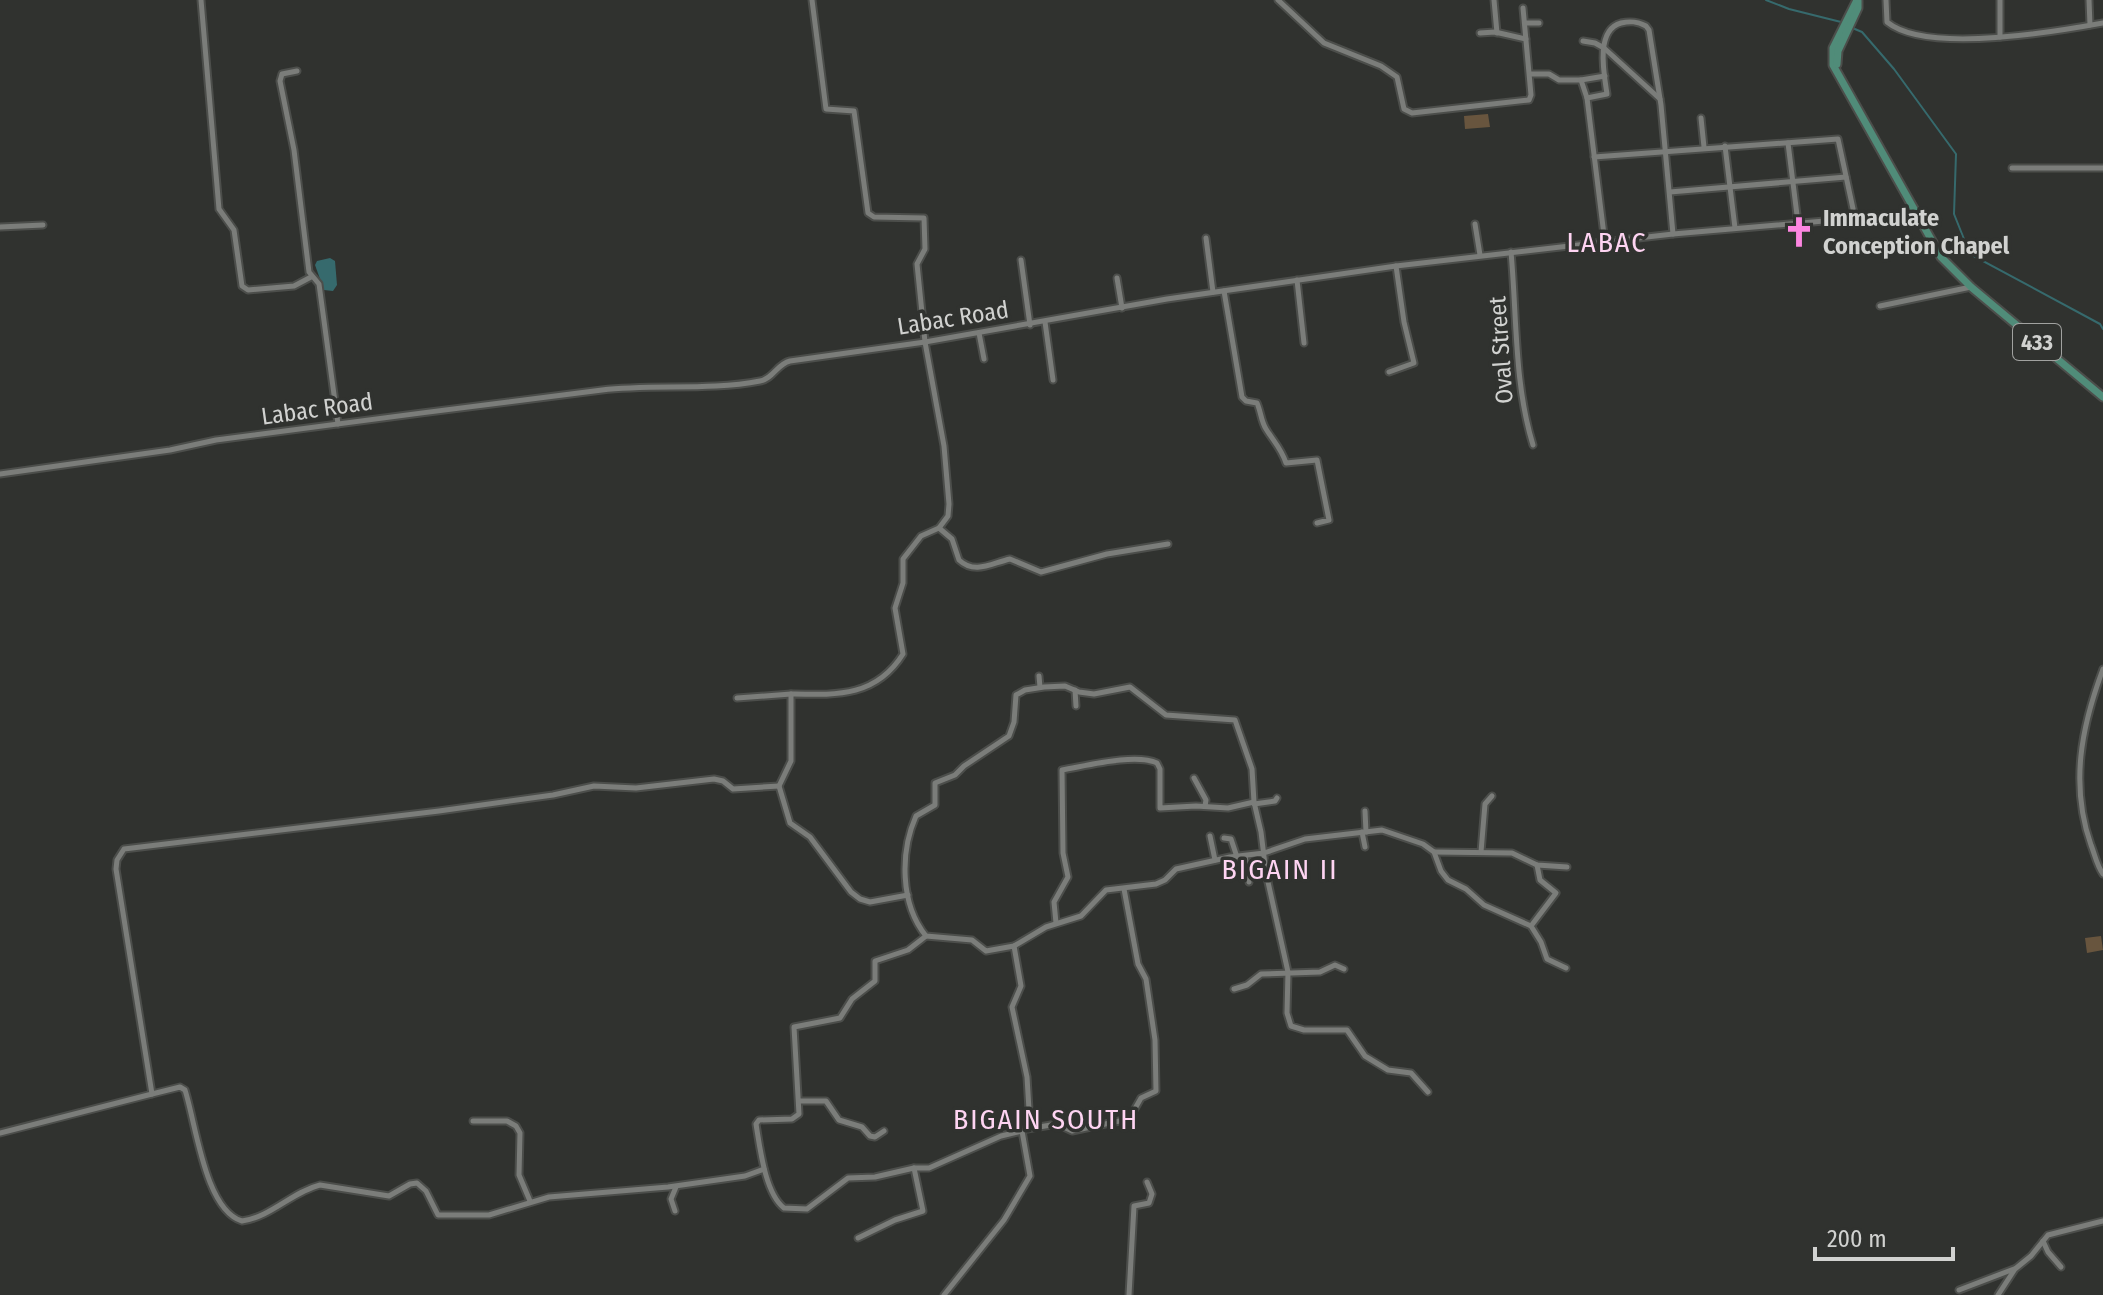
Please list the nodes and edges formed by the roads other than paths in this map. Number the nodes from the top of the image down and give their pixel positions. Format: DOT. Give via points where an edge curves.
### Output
graph roads {
  1 [pos="201,0"];
  2 [pos="812,0"];
  3 [pos="1278,0"];
  4 [pos="1494,0"];
  5 [pos="2000,0"];
  6 [pos="2089,0"];
  7 [pos="1886,2"];
  8 [pos="1856,4"];
  9 [pos="1523,8"];
  10 [pos="1525,23"];
  11 [pos="1539,23"];
  12 [pos="2103,23"];
  13 [pos="2090,25"];
  14 [pos="1480,33"];
  15 [pos="1497,33"];
  16 [pos="2000,37"];
  17 [pos="1526,39"];
  18 [pos="1583,41"];
  19 [pos="1604,48"];
  20 [pos="297,71"];
  21 [pos="1530,74"];
  22 [pos="1605,76"];
  23 [pos="1581,80"];
  24 [pos="1587,98"];
  25 [pos="1660,99"];
  26 [pos="1701,118"];
  27 [pos="1788,143"];
  28 [pos="1725,146"];
  29 [pos="1704,147"];
  30 [pos="1666,150"];
  31 [pos="1594,157"];
  32 [pos="2012,168"];
  33 [pos="2103,168"];
  34 [pos="1846,177"];
  35 [pos="1791,182"];
  36 [pos="1730,188"];
  37 [pos="1670,192"];
  38 [pos="1918,213"];
  39 [pos="1855,218"];
  40 [pos="1798,223"];
  41 [pos="1475,224"];
  42 [pos="43,225"];
  43 [pos="0,227"];
  44 [pos="1735,228"];
  45 [pos="1673,234"];
  46 [pos="1206,238"];
  47 [pos="1605,243"];
  48 [pos="1511,252"];
  49 [pos="1480,255"];
  50 [pos="1021,260"];
  51 [pos="1396,266"];
  52 [pos="311,277"];
  53 [pos="1117,278"];
  54 [pos="1297,280"];
  55 [pos="1971,287"];
  56 [pos="1224,291"];
  57 [pos="1213,292"];
  58 [pos="1880,306"];
  59 [pos="1122,308"];
  60 [pos="1045,322"];
  61 [pos="1030,325"];
  62 [pos="979,333"];
  63 [pos="925,342"];
  64 [pos="1304,343"];
  65 [pos="984,359"];
  66 [pos="1389,372"];
  67 [pos="1053,380"];
  68 [pos="2103,397"];
  69 [pos="338,424"];
  70 [pos="1533,445"];
  71 [pos="0,474"];
  72 [pos="1317,523"];
  73 [pos="939,528"];
  74 [pos="1168,544"];
  75 [pos="2103,669"];
  76 [pos="1039,676"];
  77 [pos="1040,687"];
  78 [pos="1075,690"];
  79 [pos="791,694"];
  80 [pos="737,698"];
  81 [pos="1076,706"];
  82 [pos="1194,778"];
  83 [pos="779,786"];
  84 [pos="1492,796"];
  85 [pos="1277,798"];
  86 [pos="1254,803"];
  87 [pos="1205,806"];
  88 [pos="1365,811"];
  89 [pos="1364,832"];
  90 [pos="1210,836"];
  91 [pos="1224,838"];
  92 [pos="1365,847"];
  93 [pos="1434,852"];
  94 [pos="1481,852"];
  95 [pos="1264,853"];
  96 [pos="1241,856"];
  97 [pos="1215,860"];
  98 [pos="1537,865"];
  99 [pos="1567,867"];
  100 [pos="2103,874"];
  101 [pos="1249,882"];
  102 [pos="1124,889"];
  103 [pos="908,895"];
  104 [pos="1056,923"];
  105 [pos="1531,926"];
  106 [pos="926,936"];
  107 [pos="1014,946"];
  108 [pos="1566,968"];
  109 [pos="1344,969"];
  110 [pos="1288,972"];
  111 [pos="1234,989"];
  112 [pos="1428,1092"];
  113 [pos="152,1094"];
  114 [pos="800,1101"];
  115 [pos="473,1121"];
  116 [pos="1025,1130"];
  117 [pos="884,1131"];
  118 [pos="0,1133"];
  119 [pos="914,1168"];
  120 [pos="764,1169"];
  121 [pos="1147,1182"];
  122 [pos="676,1186"];
  123 [pos="530,1201"];
  124 [pos="675,1211"];
  125 [pos="2103,1221"];
  126 [pos="858,1238"];
  127 [pos="2042,1240"];
  128 [pos="2061,1267"];
  129 [pos="2015,1269"];
  130 [pos="1959,1290"];
  131 [pos="944,1295"];
  132 [pos="1129,1295"];
  133 [pos="1998,1295"];
  1 -- 52 [label="street" via="218,202 234,230 242,286 294,286"];
  2 -- 63 [label="street" via="826,109 854,111 868,213 924,218 925,249 917,264"];
  3 -- 21 [label="street" via="1324,43 1397,77 1407,112 1529,100"];
  4 -- 15 [label="street"];
  5 -- 16 [label="street"];
  6 -- 13 [label="street"];
  7 -- 16 [label="street" via="1887,22 1902,31 1946,38"];
  8 -- 38 [label="main road, 433" via="1838,42 1844,85"];
  9 -- 10 [label="street"];
  10 -- 11 [label="street"];
  10 -- 17 [label="street"];
  12 -- 13 [label="street"];
  13 -- 16 [label="street"];
  14 -- 15 [label="street"];
  15 -- 17 [label="street"];
  17 -- 21 [label="street"];
  18 -- 19 [label="street"];
  19 -- 22 [label="street"];
  19 -- 25 [label="street"];
  19 -- 25 [label="street" via="1613,25 1646,26"];
  20 -- 52 [label="street" via="282,74 280,81"];
  21 -- 23 [label="street"];
  22 -- 23 [label="street"];
  22 -- 24 [label="street" via="1607,94"];
  23 -- 24 [label="street"];
  24 -- 31 [label="street"];
  25 -- 30 [label="street"];
  26 -- 29 [label="street"];
  27 -- 28 [label="street"];
  27 -- 34 [label="street" via="1838,139"];
  27 -- 35 [label="street"];
  28 -- 29 [label="street"];
  28 -- 36 [label="street"];
  29 -- 30 [label="street"];
  30 -- 31 [label="street"];
  30 -- 37 [label="street"];
  31 -- 47 [label="street"];
  32 -- 33 [label="street"];
  34 -- 35 [label="street"];
  34 -- 39 [label="street"];
  35 -- 36 [label="street"];
  35 -- 40 [label="street"];
  36 -- 37 [label="street"];
  36 -- 44 [label="street"];
  37 -- 45 [label="street"];
  38 -- 39 [label="street, Labac Road"];
  38 -- 55 [label="main road, 433" via="1941,257"];
  39 -- 40 [label="street, Labac Road"];
  40 -- 44 [label="street, Labac Road"];
  41 -- 49 [label="street"];
  42 -- 43 [label="street"];
  44 -- 45 [label="street, Labac Road"];
  45 -- 47 [label="street, Labac Road"];
  46 -- 57 [label="street"];
  47 -- 48 [label="street, Labac Road"];
  48 -- 49 [label="street, Labac Road"];
  48 -- 70 [label="street, Oval Street" via="1520,380"];
  49 -- 51 [label="street, Labac Road"];
  50 -- 61 [label="street"];
  51 -- 54 [label="street, Labac Road"];
  51 -- 66 [label="street" via="1414,363"];
  52 -- 69 [label="street" via="319,284"];
  53 -- 59 [label="street"];
  54 -- 56 [label="street, Labac Road"];
  54 -- 64 [label="street"];
  55 -- 58 [label="street"];
  55 -- 68 [label="main road, 433"];
  56 -- 57 [label="street, Labac Road"];
  56 -- 72 [label="street" via="1242,397 1257,403 1263,426 1281,447 1286,463 1317,460 1329,520"];
  57 -- 59 [label="street, Labac Road"];
  59 -- 60 [label="street, Labac Road"];
  60 -- 61 [label="street, Labac Road"];
  60 -- 67 [label="street"];
  61 -- 62 [label="street, Labac Road"];
  62 -- 63 [label="street, Labac Road"];
  62 -- 65 [label="street"];
  63 -- 69 [label="street, Labac Road" via="790,361 763,381 605,390"];
  63 -- 73 [label="street" via="949,495 948,516"];
  69 -- 71 [label="street, Labac Road"];
  73 -- 74 [label="street" via="952,539 959,560 973,568 1010,559 1041,572"];
  73 -- 79 [label="street" via="921,536 903,559 895,608 904,650 893,667 858,691"];
  75 -- 100 [label="street" via="2079,757 2086,832"];
  76 -- 77 [label="street"];
  77 -- 78 [label="street"];
  77 -- 103 [label="street" via="1017,693 1009,736 935,783 935,805 918,813 909,834 904,862"];
  78 -- 81 [label="street"];
  78 -- 86 [label="street" via="1094,694 1130,687 1166,715 1235,720 1252,769"];
  79 -- 80 [label="street"];
  79 -- 83 [label="street" via="791,761"];
  82 -- 87 [label="street"];
  83 -- 103 [label="street" via="790,823 810,837 851,892 870,902"];
  83 -- 113 [label="street" via="733,789 718,779 594,786 439,811 124,849 116,869"];
  84 -- 94 [label="street" via="1485,804"];
  85 -- 86 [label="street"];
  86 -- 87 [label="street"];
  86 -- 95 [label="street"];
  87 -- 104 [label="street" via="1160,808 1160,769 1151,760 1062,770 1068,878 1054,902"];
  88 -- 89 [label="street"];
  89 -- 92 [label="street"];
  89 -- 93 [label="street" via="1385,831"];
  89 -- 95 [label="street" via="1305,839"];
  90 -- 97 [label="street"];
  91 -- 96 [label="street" via="1231,839"];
  93 -- 94 [label="street"];
  93 -- 105 [label="street" via="1448,880 1484,905"];
  94 -- 98 [label="street" via="1517,854"];
  95 -- 96 [label="street"];
  95 -- 110 [label="street"];
  96 -- 97 [label="street"];
  96 -- 101 [label="street"];
  97 -- 102 [label="street" via="1176,869 1156,884"];
  98 -- 99 [label="street"];
  98 -- 105 [label="street" via="1540,880 1556,893"];
  102 -- 104 [label="street" via="1102,891 1081,916"];
  102 -- 116 [label="street" via="1138,964 1146,979 1156,1091 1141,1098 1129,1119 1072,1131 1057,1124"];
  103 -- 106 [label="street"];
  104 -- 107 [label="street"];
  105 -- 108 [label="street" via="1547,959"];
  106 -- 107 [label="street" via="972,940 986,951"];
  106 -- 114 [label="street" via="908,950 875,961 875,981 856,995 840,1018 794,1027"];
  107 -- 116 [label="street" via="1021,986 1012,1007 1030,1099 1031,1120"];
  109 -- 110 [label="street" via="1335,965 1320,972"];
  110 -- 111 [label="street" via="1261,974"];
  110 -- 112 [label="street" via="1291,1026 1347,1030 1365,1056 1388,1070 1411,1073"];
  113 -- 118 [label="street"];
  113 -- 123 [label="street" via="185,1090 208,1176 227,1214 242,1221 327,1185 389,1196 417,1183 442,1216 489,1215"];
  114 -- 117 [label="street" via="826,1101 839,1120 862,1127 870,1136"];
  114 -- 120 [label="street" via="797,1118 756,1124"];
  115 -- 123 [label="street" via="516,1126 519,1175"];
  116 -- 119 [label="street" via="936,1166"];
  116 -- 131 [label="street" via="1029,1178 1004,1220"];
  119 -- 120 [label="street" via="848,1178 814,1206 798,1211 780,1205"];
  119 -- 126 [label="street" via="923,1211"];
  120 -- 122 [label="street"];
  121 -- 132 [label="street" via="1149,1203 1134,1206"];
  122 -- 123 [label="street"];
  122 -- 124 [label="street" via="671,1199"];
  125 -- 127 [label="street" via="2055,1231"];
  127 -- 128 [label="street"];
  127 -- 129 [label="street"];
  129 -- 130 [label="street"];
  129 -- 133 [label="street"];
}
